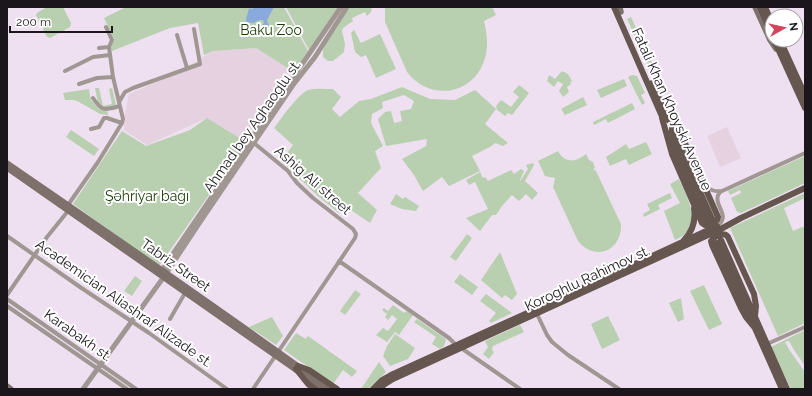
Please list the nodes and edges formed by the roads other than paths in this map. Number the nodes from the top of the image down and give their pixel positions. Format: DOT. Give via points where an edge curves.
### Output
graph roads {
  1 [pos="342,7"];
  2 [pos="347,7"];
  3 [pos="614,7"];
  4 [pos="755,7"];
  5 [pos="760,7"];
  6 [pos="620,9"];
  7 [pos="764,16"];
  8 [pos="106,27"];
  9 [pos="194,29"];
  10 [pos="177,35"];
  11 [pos="110,47"];
  12 [pos="99,48"];
  13 [pos="779,48"];
  14 [pos="783,48"];
  15 [pos="110,55"];
  16 [pos="785,58"];
  17 [pos="309,60"];
  18 [pos="187,68"];
  19 [pos="65,71"];
  20 [pos="113,77"];
  21 [pos="79,84"];
  22 [pos="805,95"];
  23 [pos="93,98"];
  24 [pos="120,104"];
  25 [pos="805,108"];
  26 [pos="664,117"];
  27 [pos="122,123"];
  28 [pos="91,129"];
  29 [pos="254,143"];
  30 [pos="805,153"];
  31 [pos="7,163"];
  32 [pos="7,168"];
  33 [pos="702,181"];
  34 [pos="805,188"];
  35 [pos="722,191"];
  36 [pos="691,197"];
  37 [pos="68,208"];
  38 [pos="710,220"];
  39 [pos="734,221"];
  40 [pos="717,226"];
  41 [pos="7,236"];
  42 [pos="728,237"];
  43 [pos="691,243"];
  44 [pos="717,243"];
  45 [pos="676,245"];
  46 [pos="34,255"];
  47 [pos="339,261"];
  48 [pos="164,273"];
  49 [pos="186,293"];
  50 [pos="7,295"];
  51 [pos="7,298"];
  52 [pos="7,306"];
  53 [pos="537,314"];
  54 [pos="755,316"];
  55 [pos="170,319"];
  56 [pos="132,321"];
  57 [pos="805,327"];
  58 [pos="767,344"];
  59 [pos="461,348"];
  60 [pos="277,354"];
  61 [pos="99,367"];
  62 [pos="297,368"];
  63 [pos="122,380"];
  64 [pos="119,384"];
  65 [pos="513,384"];
  66 [pos="7,386"];
  67 [pos="11,389"];
  68 [pos="83,389"];
  69 [pos="127,389"];
  70 [pos="136,389"];
  71 [pos="227,389"];
  72 [pos="253,389"];
  73 [pos="315,389"];
  74 [pos="323,389"];
  75 [pos="330,389"];
  76 [pos="337,389"];
  77 [pos="373,389"];
  78 [pos="379,389"];
  79 [pos="510,389"];
  80 [pos="520,389"];
  81 [pos="619,389"];
  82 [pos="782,389"];
  83 [pos="787,389"];
  1 -- 17 [label="street, Ahmad bey Aghaoglu st."];
  2 -- 17 [label="street, Ahmad bey Aghaoglu st."];
  3 -- 26 [label="main road, Fatali Khan Khoyski Avenue"];
  4 -- 16 [label="main road" via="770,40"];
  5 -- 7 [label="main road"];
  6 -- 26 [label="main road, Fatali Khan Khoyski Avenue"];
  8 -- 11 [label="street" via="112,40"];
  9 -- 18 [label="street" via="200,64"];
  10 -- 18 [label="street"];
  11 -- 12 [label="street"];
  11 -- 15 [label="street"];
  13 -- 16 [label="main road"];
  14 -- 16 [label="main road"];
  15 -- 19 [label="street" via="93,57"];
  15 -- 20 [label="street"];
  16 -- 22 [label="main road"];
  16 -- 25 [label="main road"];
  17 -- 29 [label="street, Ahmad bey Aghaoglu st."];
  17 -- 48 [label="street, Ahmad bey Aghaoglu st."];
  18 -- 24 [label="street" via="125,92"];
  20 -- 21 [label="street" via="97,78"];
  20 -- 24 [label="street"];
  23 -- 24 [label="street" via="102,109"];
  24 -- 27 [label="street"];
  26 -- 33 [label="main road" via="683,141"];
  26 -- 36 [label="main road" via="672,154"];
  26 -- 38 [label="main road, Fatali Khan Khoyski Avenue"];
  27 -- 28 [label="street" via="104,118 99,127"];
  27 -- 37 [label="street"];
  29 -- 47 [label="street, Ashig Ali street" via="313,198 353,229 355,238"];
  29 -- 48 [label="street, Ahmad bey Aghaoglu st."];
  30 -- 35 [label="street"];
  31 -- 37 [label="main road, Tabriz Street"];
  32 -- 37 [label="main road, Tabriz Street"];
  33 -- 35 [label="street" via="714,191"];
  33 -- 36 [label="main road" via="718,217 717,220 707,225 703,224"];
  34 -- 39 [label="main road, Koroghlu Rahimov st."];
  35 -- 40 [label="street" via="716,198 723,218"];
  36 -- 45 [label="main road" via="693,226 688,235"];
  37 -- 46 [label="street"];
  37 -- 48 [label="main road, Tabriz Street"];
  39 -- 42 [label="main road" via="728,227"];
  39 -- 43 [label="main road, Koroghlu Rahimov st."];
  40 -- 45 [label="main road, Koroghlu Rahimov st."];
  41 -- 46 [label="street, Academician Aliashraf Alizade st."];
  42 -- 44 [label="main road" via="724,234 711,241"];
  42 -- 54 [label="main road" via="754,294"];
  43 -- 44 [label="main road" via="703,240"];
  43 -- 53 [label="main road, Koroghlu Rahimov st."];
  44 -- 54 [label="main road"];
  44 -- 82 [label="main road" via="741,308 755,328"];
  45 -- 59 [label="main road, Koroghlu Rahimov st."];
  46 -- 50 [label="street"];
  46 -- 56 [label="street, Academician Aliashraf Alizade st."];
  47 -- 59 [label="street"];
  47 -- 60 [label="street"];
  48 -- 49 [label="main road, Tabriz Street"];
  48 -- 56 [label="street, Ahmad bey Aghaoglu st."];
  48 -- 60 [label="main road, Tabriz Street"];
  49 -- 55 [label="street"];
  49 -- 60 [label="main road, Tabriz Street"];
  51 -- 61 [label="street, Karabakh st."];
  52 -- 61 [label="street, Karabakh st."];
  53 -- 59 [label="main road, Koroghlu Rahimov st."];
  53 -- 81 [label="street" via="552,342"];
  54 -- 58 [label="main road"];
  56 -- 61 [label="street, Ahmad bey Aghaoglu st."];
  56 -- 71 [label="street, Academician Aliashraf Alizade st."];
  57 -- 58 [label="street"];
  58 -- 83 [label="main road"];
  59 -- 65 [label="street"];
  59 -- 77 [label="main road, Koroghlu Rahimov st." via="387,377"];
  59 -- 78 [label="main road, Koroghlu Rahimov st." via="393,379"];
  60 -- 62 [label="main road, Tabriz Street"];
  60 -- 72 [label="street"];
  61 -- 63 [label="street, Karabakh st."];
  61 -- 64 [label="street, Karabakh st."];
  61 -- 68 [label="street, Ahmad bey Aghaoglu st."];
  62 -- 73 [label="main road" via="308,384"];
  62 -- 74 [label="main road, Tabriz Street"];
  62 -- 75 [label="main road, Tabriz Street"];
  62 -- 76 [label="main road" via="309,370"];
  63 -- 64 [label="street"];
  63 -- 70 [label="street, Karabakh st."];
  64 -- 69 [label="street, Karabakh st."];
  65 -- 79 [label="street"];
  65 -- 80 [label="street"];
  66 -- 67 [label="main road"];
}
